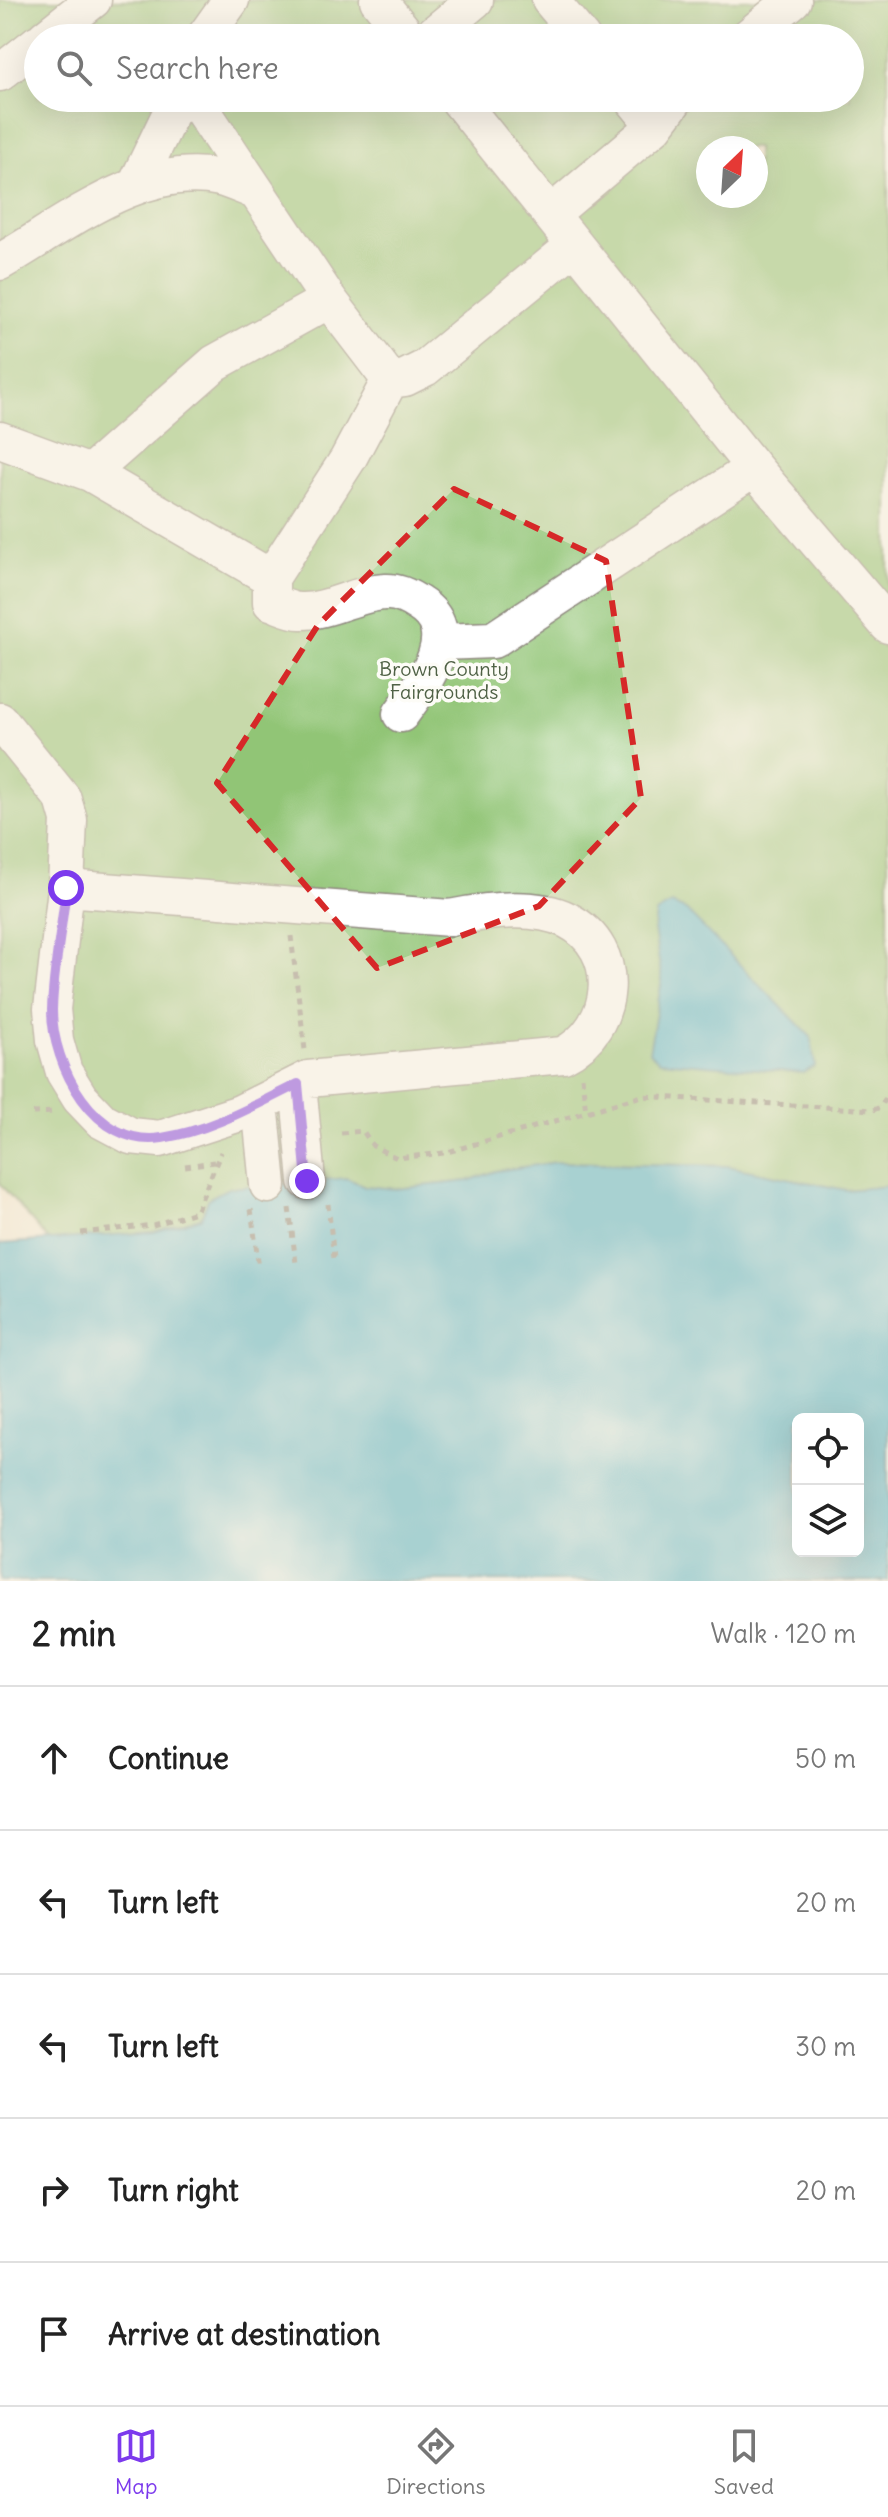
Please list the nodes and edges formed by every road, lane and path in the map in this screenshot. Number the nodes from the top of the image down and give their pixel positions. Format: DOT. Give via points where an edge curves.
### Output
graph roads {
  1 [pos="93,0"];
  2 [pos="231,0"];
  3 [pos="378,0"];
  4 [pos="475,0"];
  5 [pos="550,0"];
  6 [pos="793,0"];
  7 [pos="63,24"];
  8 [pos="214,24"];
  9 [pos="398,24"];
  10 [pos="446,24"];
  11 [pos="570,24"];
  12 [pos="764,24"];
  13 [pos="24,54"];
  14 [pos="0,73"];
  15 [pos="171,112"];
  16 [pos="203,112"];
  17 [pos="468,112"];
  18 [pos="665,112"];
  19 [pos="137,183"];
  20 [pos="255,191"];
  21 [pos="551,214"];
  22 [pos="575,245"];
  23 [pos="0,262"];
  24 [pos="329,300"];
  25 [pos="390,380"];
  26 [pos="0,440"];
  27 [pos="754,468"];
  28 [pos="90,473"];
  29 [pos="271,578"];
  30 [pos="888,625"];
  31 [pos="441,642"];
  32 [pos="401,714"];
  33 [pos="0,721"];
  34 [pos="66,888"];
  35 [pos="291,934"];
  36 [pos="303,1081"];
  37 [pos="888,1093"];
  38 [pos="260,1103"];
  39 [pos="341,1133"];
  40 [pos="215,1162"];
  41 [pos="288,1189"];
  42 [pos="81,1233"];
  43 [pos="334,1259"];
  44 [pos="296,1263"];
  45 [pos="259,1268"];
  1 -- 7 [label="lane"];
  2 -- 8 [label="lane"];
  3 -- 9 [label="lane"];
  4 -- 10 [label="lane"];
  5 -- 11 [label="lane"];
  6 -- 12 [label="lane"];
  13 -- 14 [label="lane"];
  15 -- 19 [label="lane"];
  16 -- 20 [label="lane"];
  17 -- 21 [label="lane"];
  18 -- 21 [label="lane"];
  19 -- 20 [label="lane" via="181,175 221,178"];
  19 -- 23 [label="lane"];
  20 -- 24 [label="lane"];
  21 -- 22 [label="lane"];
  22 -- 25 [label="lane" via="425,368"];
  22 -- 27 [label="lane"];
  24 -- 25 [label="lane"];
  24 -- 28 [label="lane" via="215,363"];
  25 -- 29 [label="lane" via="348,459"];
  26 -- 28 [label="lane"];
  27 -- 30 [label="lane"];
  27 -- 31 [label="lane" via="493,640"];
  28 -- 29 [label="lane"];
  29 -- 31 [label="lane" via="271,602 299,611 386,592 404,595 436,617"];
  31 -- 32 [label="lane" via="427,679"];
  33 -- 34 [label="lane" via="63,799 69,820"];
  34 -- 36 [label="lane" via="450,918 479,912 529,913 567,920 588,936 601,957 607,981 605,1007 587,1040 563,1055"];
  34 -- 38 [label="lane" via="52,1009 64,1072 80,1098 101,1120 131,1136 160,1139"];
  35 -- 36 [label="path"];
  36 -- 38 [label="lane"];
  36 -- 41 [label="lane"];
  37 -- 39 [label="path" via="881,1107 873,1110 642,1096 444,1153 397,1158 373,1146 363,1131"];
  38 -- 41 [label="lane"];
  40 -- 42 [label="path" via="196,1212 153,1225"];
  41 -- 43 [label="path"];
  41 -- 44 [label="path"];
  41 -- 45 [label="path"];
}
